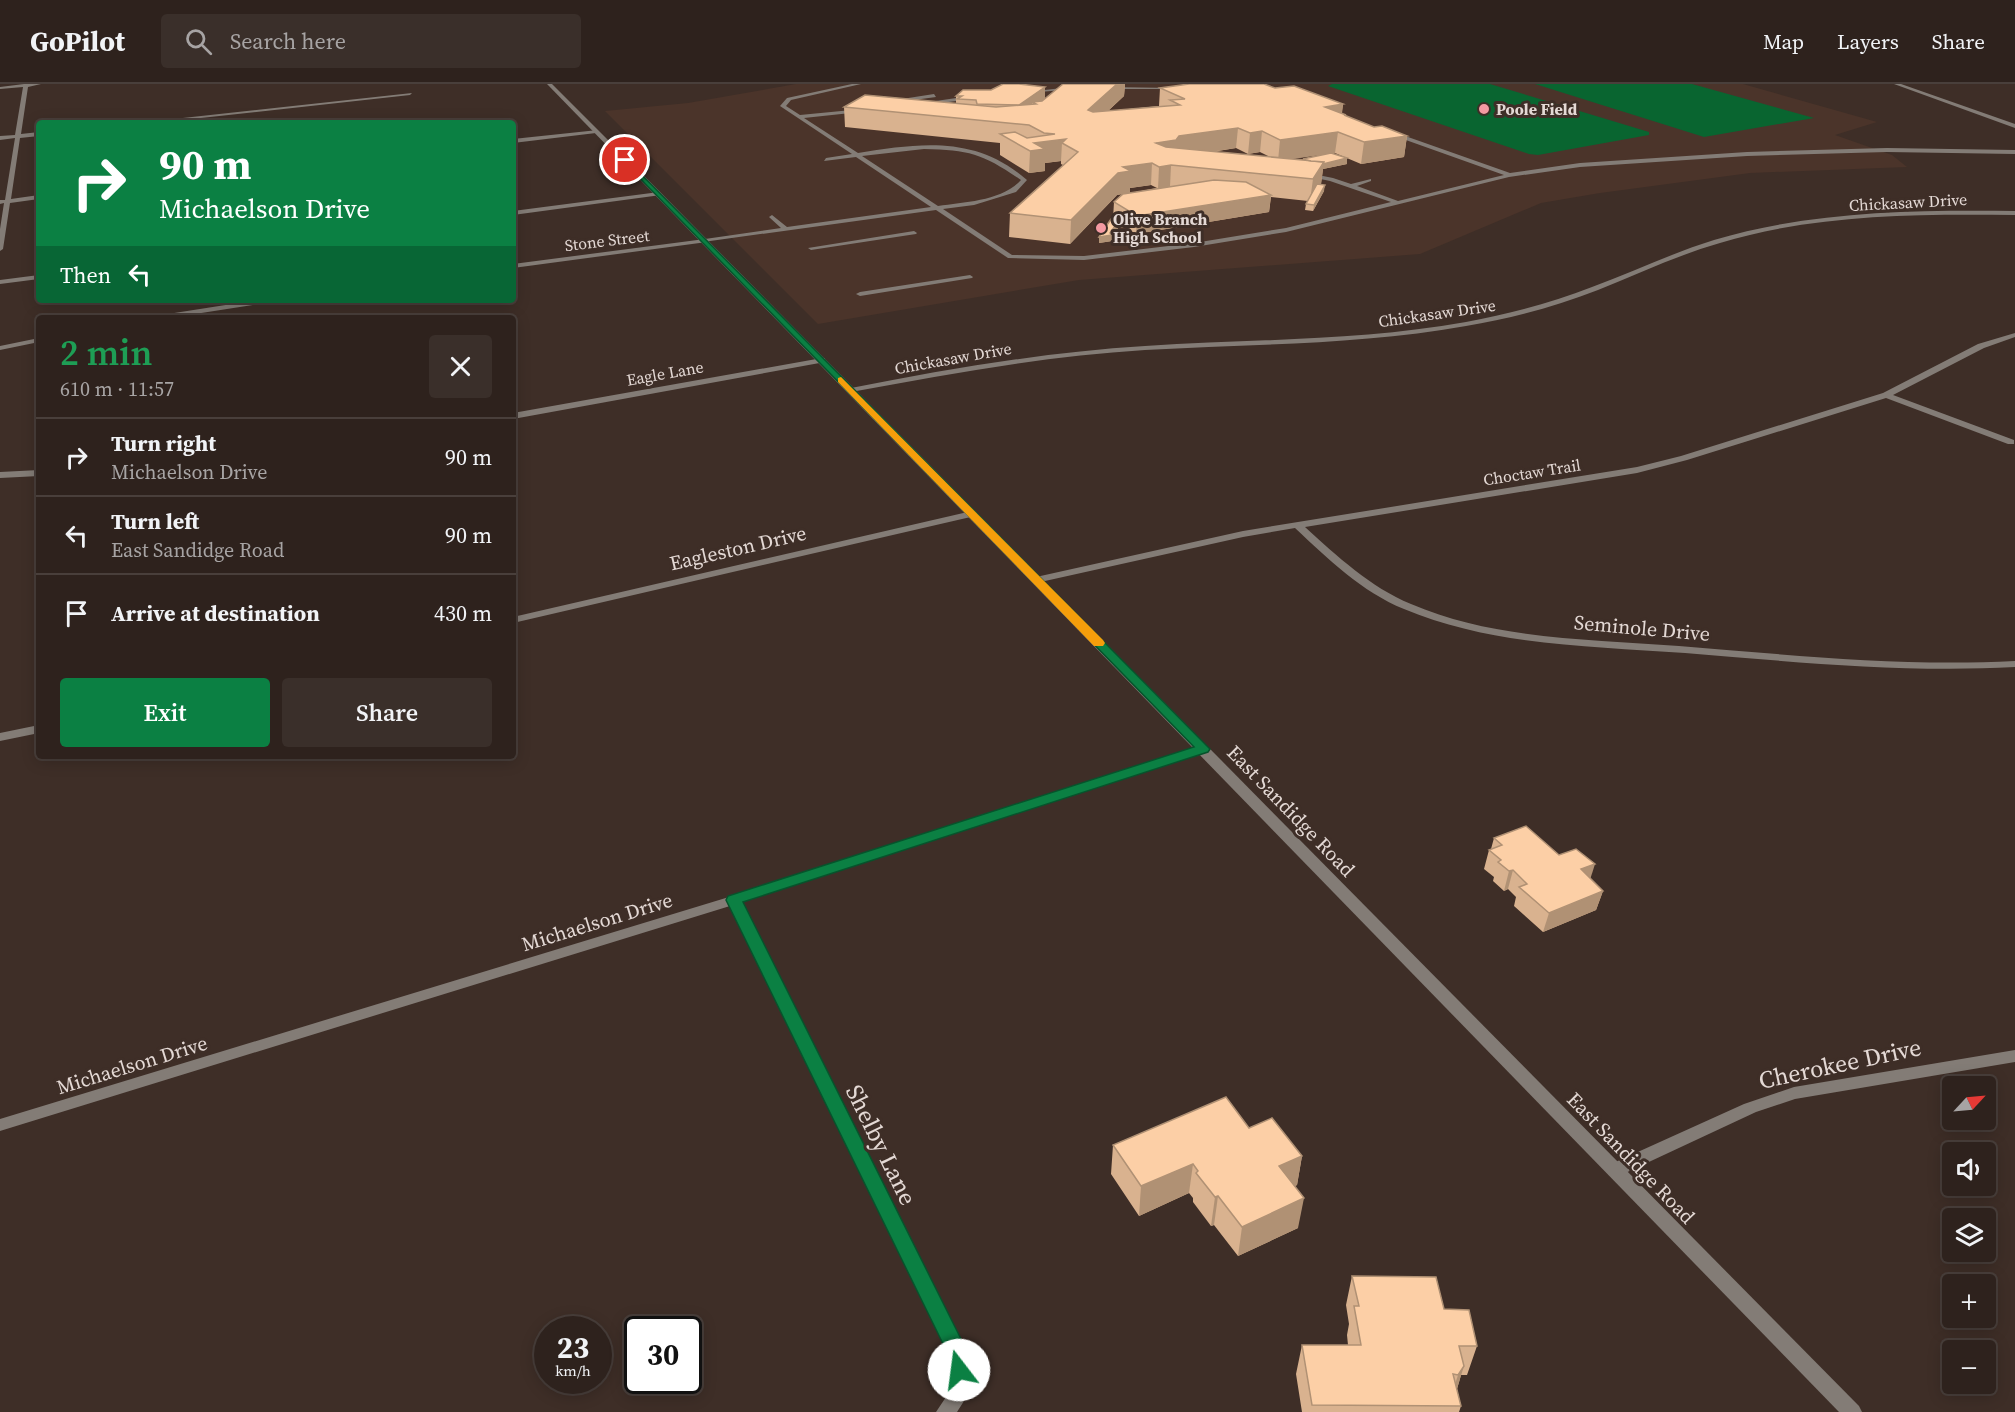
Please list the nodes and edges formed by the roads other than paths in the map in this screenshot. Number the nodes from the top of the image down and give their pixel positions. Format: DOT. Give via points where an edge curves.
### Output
graph roads {
  1 [pos="39,84"];
  2 [pos="549,84"];
  3 [pos="859,84"];
  4 [pos="1052,84"];
  5 [pos="1896,84"];
  6 [pos="26,85"];
  7 [pos="1078,87"];
  8 [pos="0,88"];
  9 [pos="1102,88"];
  10 [pos="1185,90"];
  11 [pos="969,93"];
  12 [pos="410,94"];
  13 [pos="983,97"];
  14 [pos="887,101"];
  15 [pos="891,107"];
  16 [pos="868,109"];
  17 [pos="799,117"];
  18 [pos="168,120"];
  19 [pos="2015,120"];
  20 [pos="2001,121"];
  21 [pos="2015,126"];
  22 [pos="596,131"];
  23 [pos="1388,132"];
  24 [pos="36,134"];
  25 [pos="18,136"];
  26 [pos="0,138"];
  27 [pos="516,141"];
  28 [pos="2015,152"];
  29 [pos="858,155"];
  30 [pos="1463,159"];
  31 [pos="826,160"];
  32 [pos="1448,162"];
  33 [pos="1303,174"];
  34 [pos="1509,175"];
  35 [pos="1369,180"];
  36 [pos="1351,186"];
  37 [pos="659,194"];
  38 [pos="36,197"];
  39 [pos="8,201"];
  40 [pos="0,202"];
  41 [pos="1396,202"];
  42 [pos="937,208"];
  43 [pos="516,213"];
  44 [pos="2015,213"];
  45 [pos="772,217"];
  46 [pos="848,221"];
  47 [pos="854,227"];
  48 [pos="786,230"];
  49 [pos="914,233"];
  50 [pos="861,234"];
  51 [pos="867,240"];
  52 [pos="705,241"];
  53 [pos="811,248"];
  54 [pos="0,249"];
  55 [pos="516,266"];
  56 [pos="36,277"];
  57 [pos="970,277"];
  58 [pos="0,282"];
  59 [pos="861,294"];
  60 [pos="252,303"];
  61 [pos="174,315"];
  62 [pos="2015,335"];
  63 [pos="36,341"];
  64 [pos="0,348"];
  65 [pos="822,360"];
  66 [pos="851,390"];
  67 [pos="1886,394"];
  68 [pos="516,415"];
  69 [pos="2011,442"];
  70 [pos="36,473"];
  71 [pos="0,475"];
  72 [pos="972,514"];
  73 [pos="1298,526"];
  74 [pos="1036,580"];
  75 [pos="516,619"];
  76 [pos="2015,664"];
  77 [pos="36,730"];
  78 [pos="0,737"];
  79 [pos="1203,749"];
  80 [pos="734,900"];
  81 [pos="2015,1056"];
  82 [pos="0,1125"];
  83 [pos="1615,1170"];
  84 [pos="946,1412"];
  85 [pos="1852,1412"];
  1 -- 6 [label="street"];
  2 -- 22 [label="street, East Sandidge Road"];
  3 -- 17 [label="street" via="789,99 783,106"];
  4 -- 7 [label="street" via="1018,90"];
  5 -- 20 [label="street"];
  6 -- 8 [label="street"];
  6 -- 25 [label="street"];
  9 -- 10 [label="street"];
  11 -- 14 [label="street"];
  12 -- 18 [label="street"];
  13 -- 15 [label="street"];
  16 -- 17 [label="street"];
  17 -- 29 [label="street"];
  19 -- 20 [label="street"];
  20 -- 21 [label="street"];
  22 -- 27 [label="street"];
  22 -- 37 [label="street, East Sandidge Road"];
  23 -- 30 [label="street"];
  24 -- 25 [label="street"];
  25 -- 26 [label="street"];
  25 -- 39 [label="street"];
  28 -- 34 [label="street" via="1747,154 1580,165"];
  29 -- 31 [label="street"];
  29 -- 42 [label="street"];
  29 -- 42 [label="street, Stone Street" via="931,148 962,150 984,154 1024,180 1014,191 999,197"];
  30 -- 32 [label="street"];
  30 -- 34 [label="street"];
  33 -- 36 [label="street"];
  34 -- 41 [label="street"];
  35 -- 36 [label="street"];
  36 -- 41 [label="street"];
  37 -- 43 [label="street"];
  37 -- 52 [label="street, East Sandidge Road"];
  38 -- 39 [label="street"];
  39 -- 40 [label="street"];
  39 -- 54 [label="street"];
  41 -- 42 [label="street" via="1286,230 1084,258 1010,257"];
  42 -- 46 [label="street, Stone Street"];
  44 -- 66 [label="street, Chickasaw Drive" via="1885,215 1786,226 1705,246 1529,311 1439,328 1303,341 1075,353 950,370"];
  45 -- 48 [label="street"];
  46 -- 47 [label="street"];
  46 -- 48 [label="street, Stone Street"];
  48 -- 52 [label="street, Stone Street"];
  49 -- 51 [label="street"];
  50 -- 51 [label="street"];
  51 -- 53 [label="street"];
  52 -- 55 [label="street, Stone Street"];
  52 -- 65 [label="street, East Sandidge Road"];
  56 -- 58 [label="street"];
  57 -- 59 [label="street"];
  60 -- 61 [label="street"];
  62 -- 67 [label="street, Choctaw Trail" via="1981,346"];
  63 -- 64 [label="street"];
  65 -- 66 [label="street, East Sandidge Road"];
  65 -- 68 [label="street, Eagle Lane"];
  66 -- 72 [label="street, East Sandidge Road"];
  67 -- 69 [label="street"];
  67 -- 73 [label="street, Choctaw Trail" via="1637,470"];
  70 -- 71 [label="street"];
  72 -- 74 [label="street, East Sandidge Road"];
  72 -- 75 [label="street, Eagleston Drive"];
  73 -- 74 [label="street, Choctaw Trail" via="1220,538"];
  73 -- 76 [label="street, Seminole Drive" via="1342,566 1380,593 1424,614 1473,628 1804,662 1917,667"];
  74 -- 79 [label="street, East Sandidge Road"];
  77 -- 78 [label="street"];
  79 -- 80 [label="street, Michaelson Drive"];
  79 -- 83 [label="street, East Sandidge Road"];
  80 -- 82 [label="street, Michaelson Drive"];
  80 -- 84 [label="street, Shelby Lane" via="956,1350 962,1390"];
  81 -- 83 [label="street, Cherokee Drive" via="1794,1093 1750,1108"];
  83 -- 85 [label="street, East Sandidge Road"];
}
